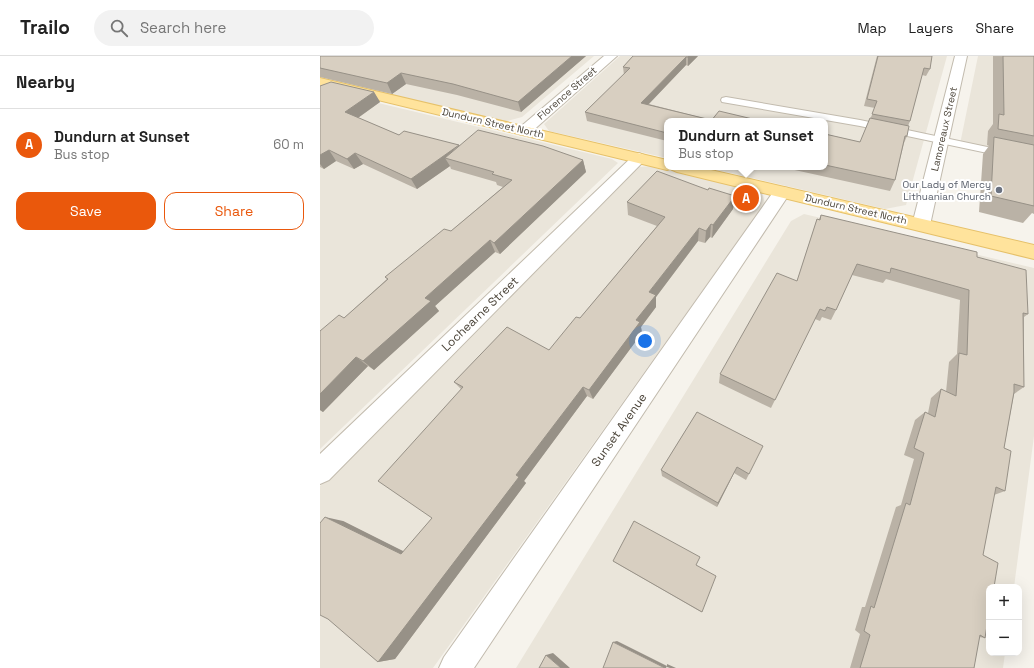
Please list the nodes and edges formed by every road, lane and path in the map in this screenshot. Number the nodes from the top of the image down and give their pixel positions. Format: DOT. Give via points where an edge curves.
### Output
graph roads {
  1 [pos="610,56"];
  2 [pos="961,56"];
  3 [pos="320,82"];
  4 [pos="336,86"];
  5 [pos="320,94"];
  6 [pos="726,100"];
  7 [pos="524,131"];
  8 [pos="941,141"];
  9 [pos="639,158"];
  10 [pos="1034,160"];
  11 [pos="664,163"];
  12 [pos="690,170"];
  13 [pos="782,192"];
  14 [pos="921,225"];
  15 [pos="1034,252"];
  16 [pos="320,470"];
  17 [pos="455,668"];
  1 -- 7 [label="street, Florence Street"];
  2 -- 8 [label="street, Lamoreaux Street"];
  3 -- 4 [label="main road, Dundurn Street North"];
  4 -- 5 [label="street"];
  4 -- 7 [label="main road, Dundurn Street North"];
  6 -- 8 [label="lane" via="860,123"];
  7 -- 9 [label="main road, Dundurn Street North"];
  8 -- 10 [label="lane"];
  8 -- 14 [label="street, Lamoreaux Street"];
  9 -- 11 [label="main road, Dundurn Street North"];
  9 -- 16 [label="street, Lochearne Street"];
  12 -- 13 [label="main road, Dundurn Street North"];
  13 -- 14 [label="main road, Dundurn Street North"];
  13 -- 17 [label="street, Sunset Avenue"];
  14 -- 15 [label="main road, Dundurn Street North"];
}
